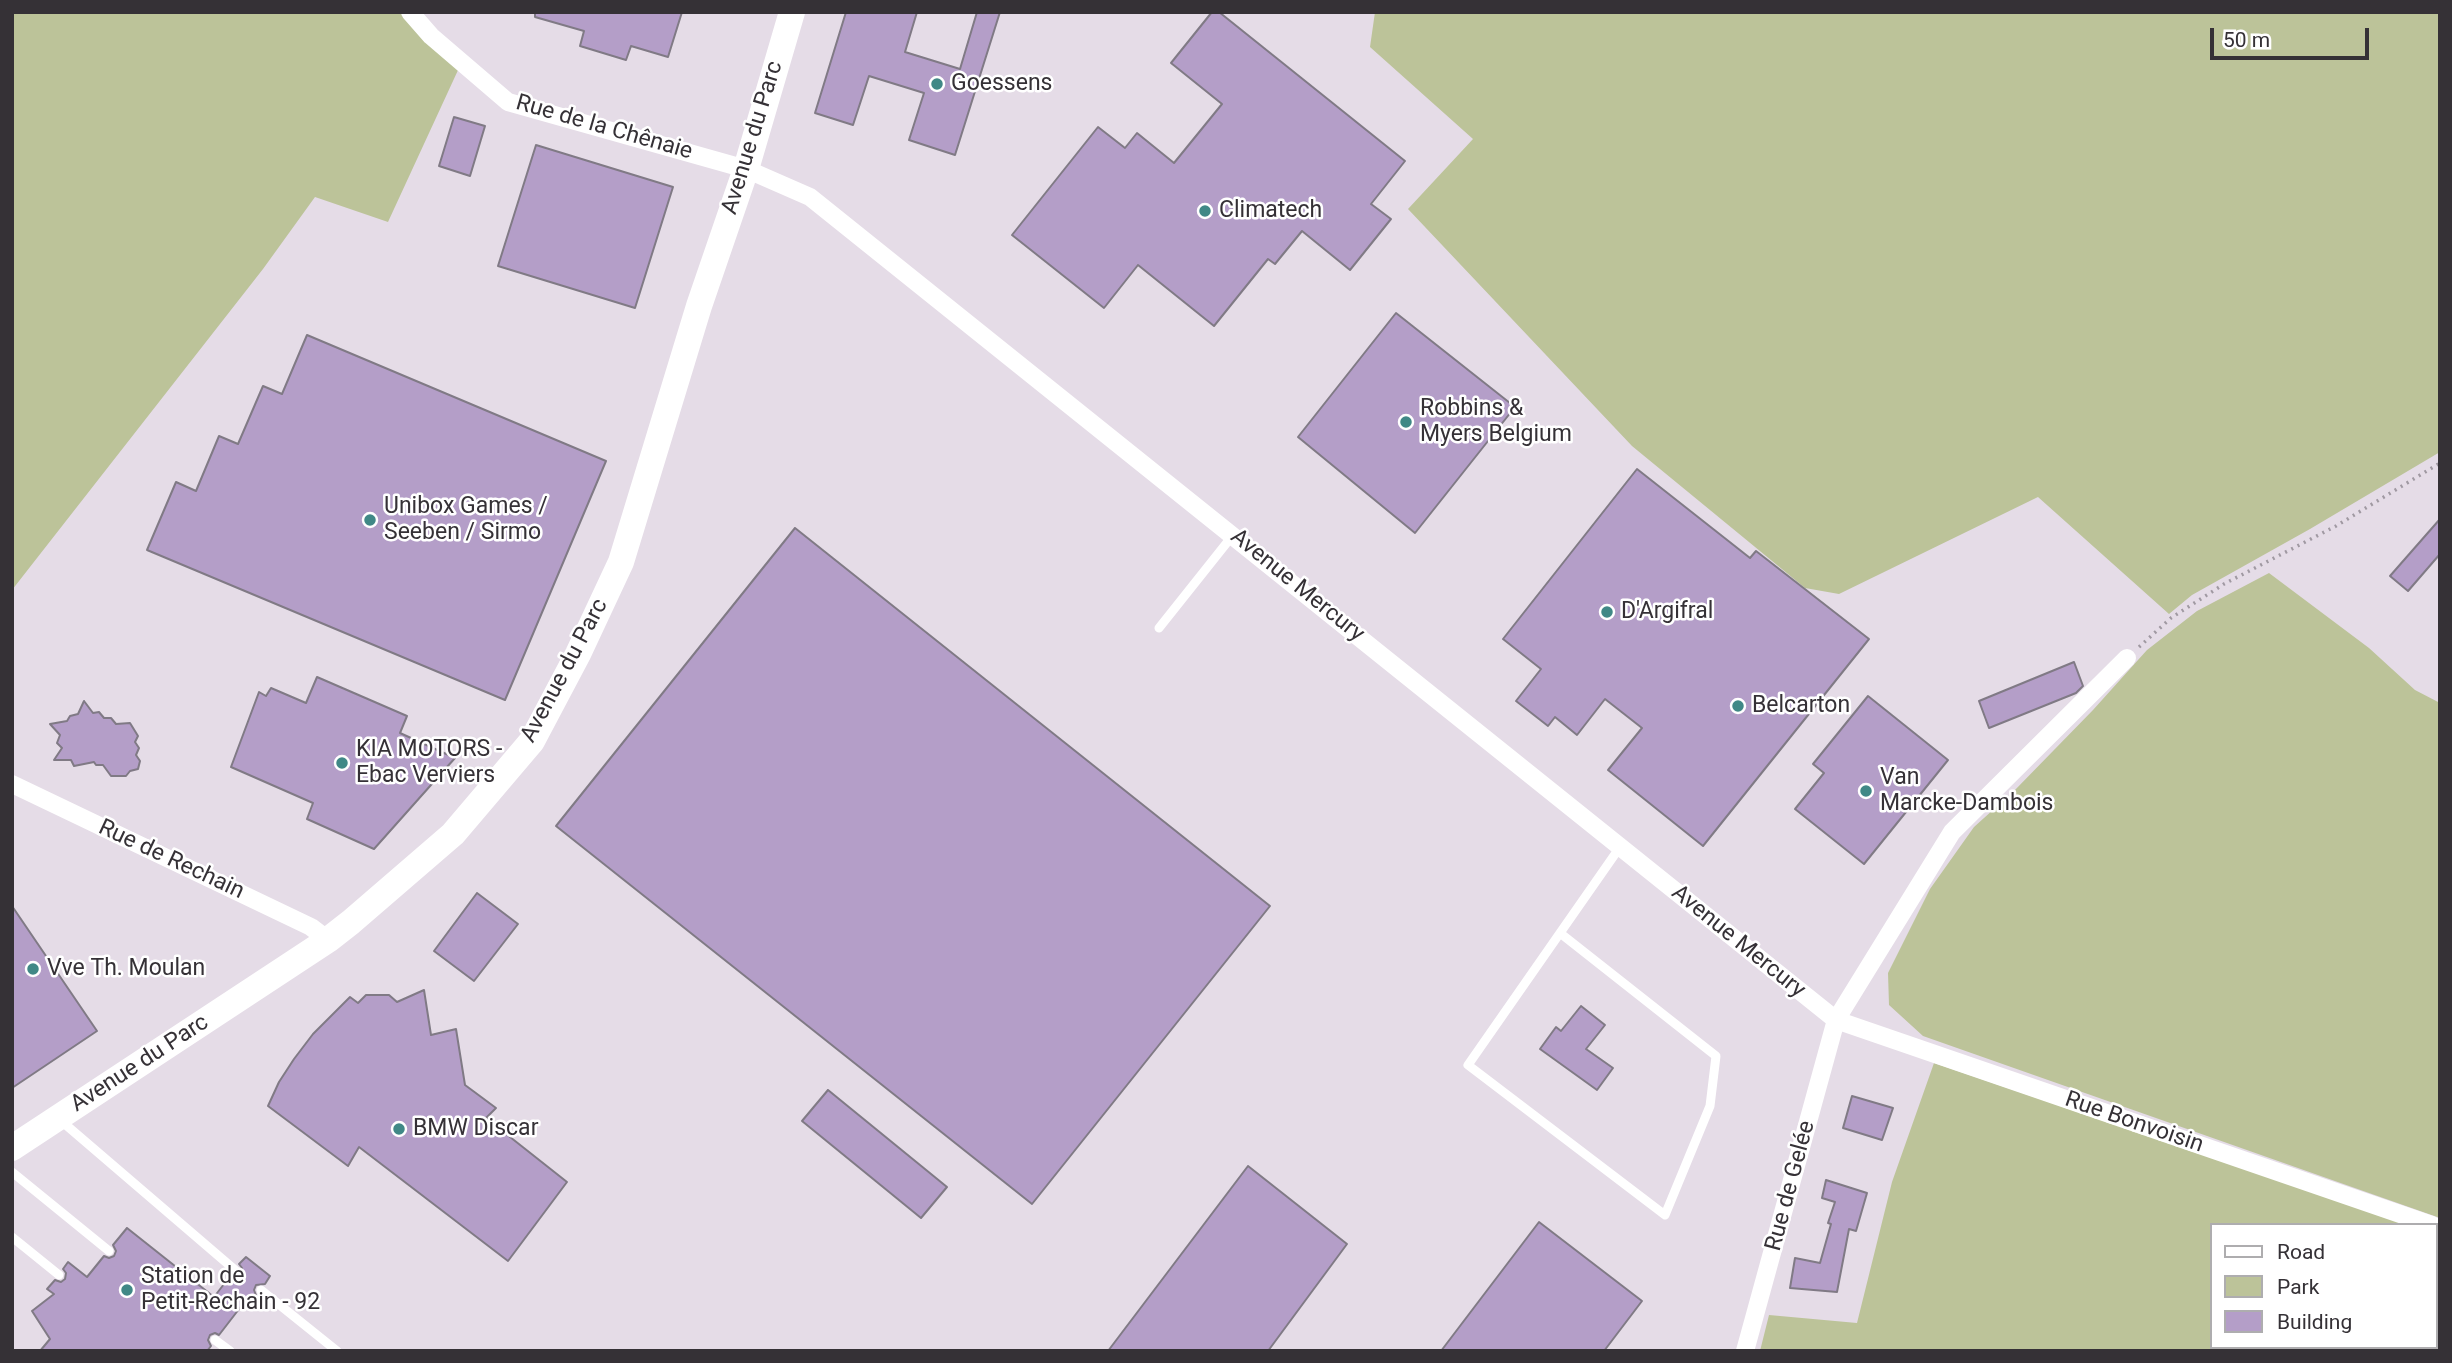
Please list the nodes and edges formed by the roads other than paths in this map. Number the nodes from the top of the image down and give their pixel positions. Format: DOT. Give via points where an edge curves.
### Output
graph roads {
  1 [pos="410,12"];
  2 [pos="792,12"];
  3 [pos="746,169"];
  4 [pos="1233,534"];
  5 [pos="1159,628"];
  6 [pos="2127,658"];
  7 [pos="12,784"];
  8 [pos="1620,847"];
  9 [pos="1560,933"];
  10 [pos="328,940"];
  11 [pos="1836,1020"];
  12 [pos="57,1118"];
  13 [pos="12,1148"];
  14 [pos="12,1172"];
  15 [pos="2427,1223"];
  16 [pos="12,1237"];
  17 [pos="108,1251"];
  18 [pos="235,1269"];
  19 [pos="59,1275"];
  20 [pos="261,1290"];
  21 [pos="215,1340"];
  22 [pos="230,1351"];
  23 [pos="337,1351"];
  24 [pos="1745,1351"];
  1 -- 3 [label="street, Rue de la Chênaie" via="508,102"];
  2 -- 3 [label="street, Avenue du Parc"];
  3 -- 4 [label="street, Avenue Mercury" via="810,197"];
  3 -- 10 [label="street, Avenue du Parc" via="621,562 531,741 453,834"];
  4 -- 5 [label="lane"];
  4 -- 8 [label="street, Avenue Mercury"];
  6 -- 11 [label="street, Rue de Gelée" via="1952,832"];
  7 -- 10 [label="street, Rue de Rechain" via="311,927"];
  8 -- 9 [label="lane"];
  8 -- 11 [label="street, Avenue Mercury"];
  9 -- 9 [label="lane" via="1468,1065 1665,1215 1710,1106 1716,1056"];
  10 -- 12 [label="street, Avenue du Parc"];
  11 -- 15 [label="street, Rue Bonvoisin"];
  11 -- 24 [label="street, Rue de Gelée"];
  12 -- 13 [label="street, Avenue du Parc"];
  12 -- 18 [label="lane"];
  14 -- 17 [label="lane"];
  16 -- 19 [label="lane"];
  20 -- 23 [label="lane"];
  21 -- 22 [label="lane"];
}
